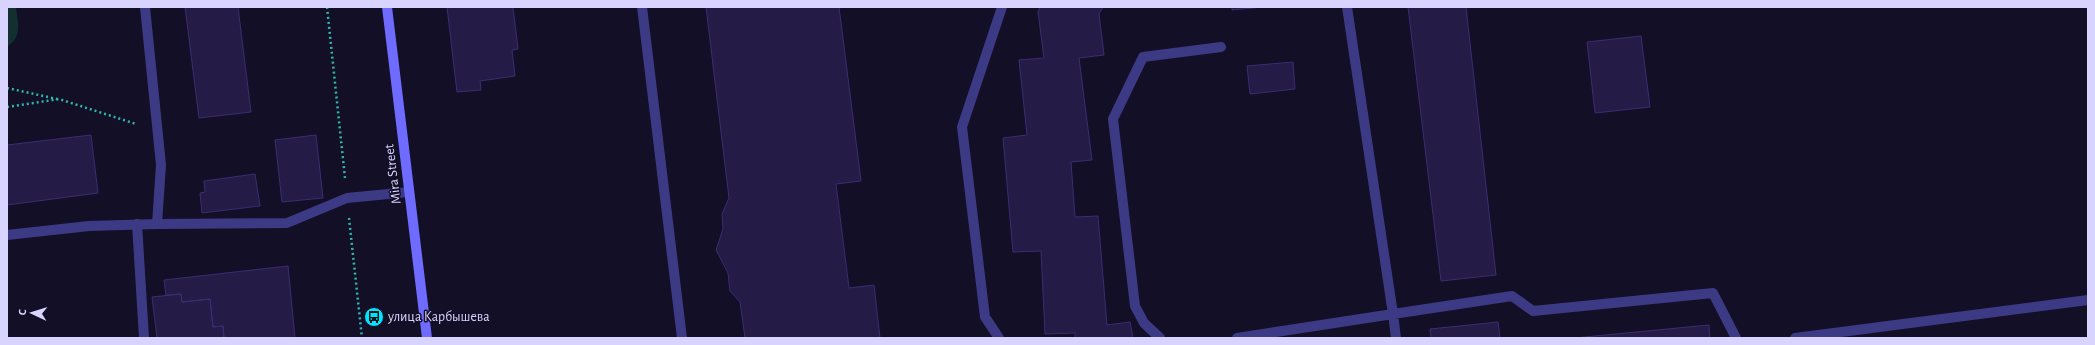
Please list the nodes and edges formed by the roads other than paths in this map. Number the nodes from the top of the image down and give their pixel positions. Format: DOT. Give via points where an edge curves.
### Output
graph roads {
  1 [pos="145,7"];
  2 [pos="387,7"];
  3 [pos="642,7"];
  4 [pos="1002,7"];
  5 [pos="1347,7"];
  6 [pos="1221,47"];
  7 [pos="409,192"];
  8 [pos="137,224"];
  9 [pos="157,224"];
  10 [pos="7,235"];
  11 [pos="2088,300"];
  12 [pos="1393,314"];
  13 [pos="144,338"];
  14 [pos="427,338"];
  15 [pos="682,338"];
  16 [pos="999,338"];
  17 [pos="1160,338"];
  18 [pos="1237,338"];
  19 [pos="1396,338"];
  20 [pos="1736,338"];
  21 [pos="1795,338"];
  1 -- 9 [label="lane" via="161,165"];
  2 -- 7 [label="main road, Mira Street"];
  3 -- 15 [label="lane"];
  4 -- 16 [label="lane" via="962,127 985,317"];
  5 -- 12 [label="lane"];
  6 -- 17 [label="lane" via="1143,57 1113,119 1135,306 1144,323"];
  7 -- 9 [label="lane" via="347,198 287,223"];
  7 -- 14 [label="main road, Mira Street"];
  8 -- 9 [label="lane"];
  8 -- 10 [label="lane" via="89,226"];
  8 -- 13 [label="lane"];
  11 -- 21 [label="lane"];
  12 -- 18 [label="lane"];
  12 -- 19 [label="lane"];
  12 -- 20 [label="lane" via="1512,296 1533,311 1713,293"];
}
